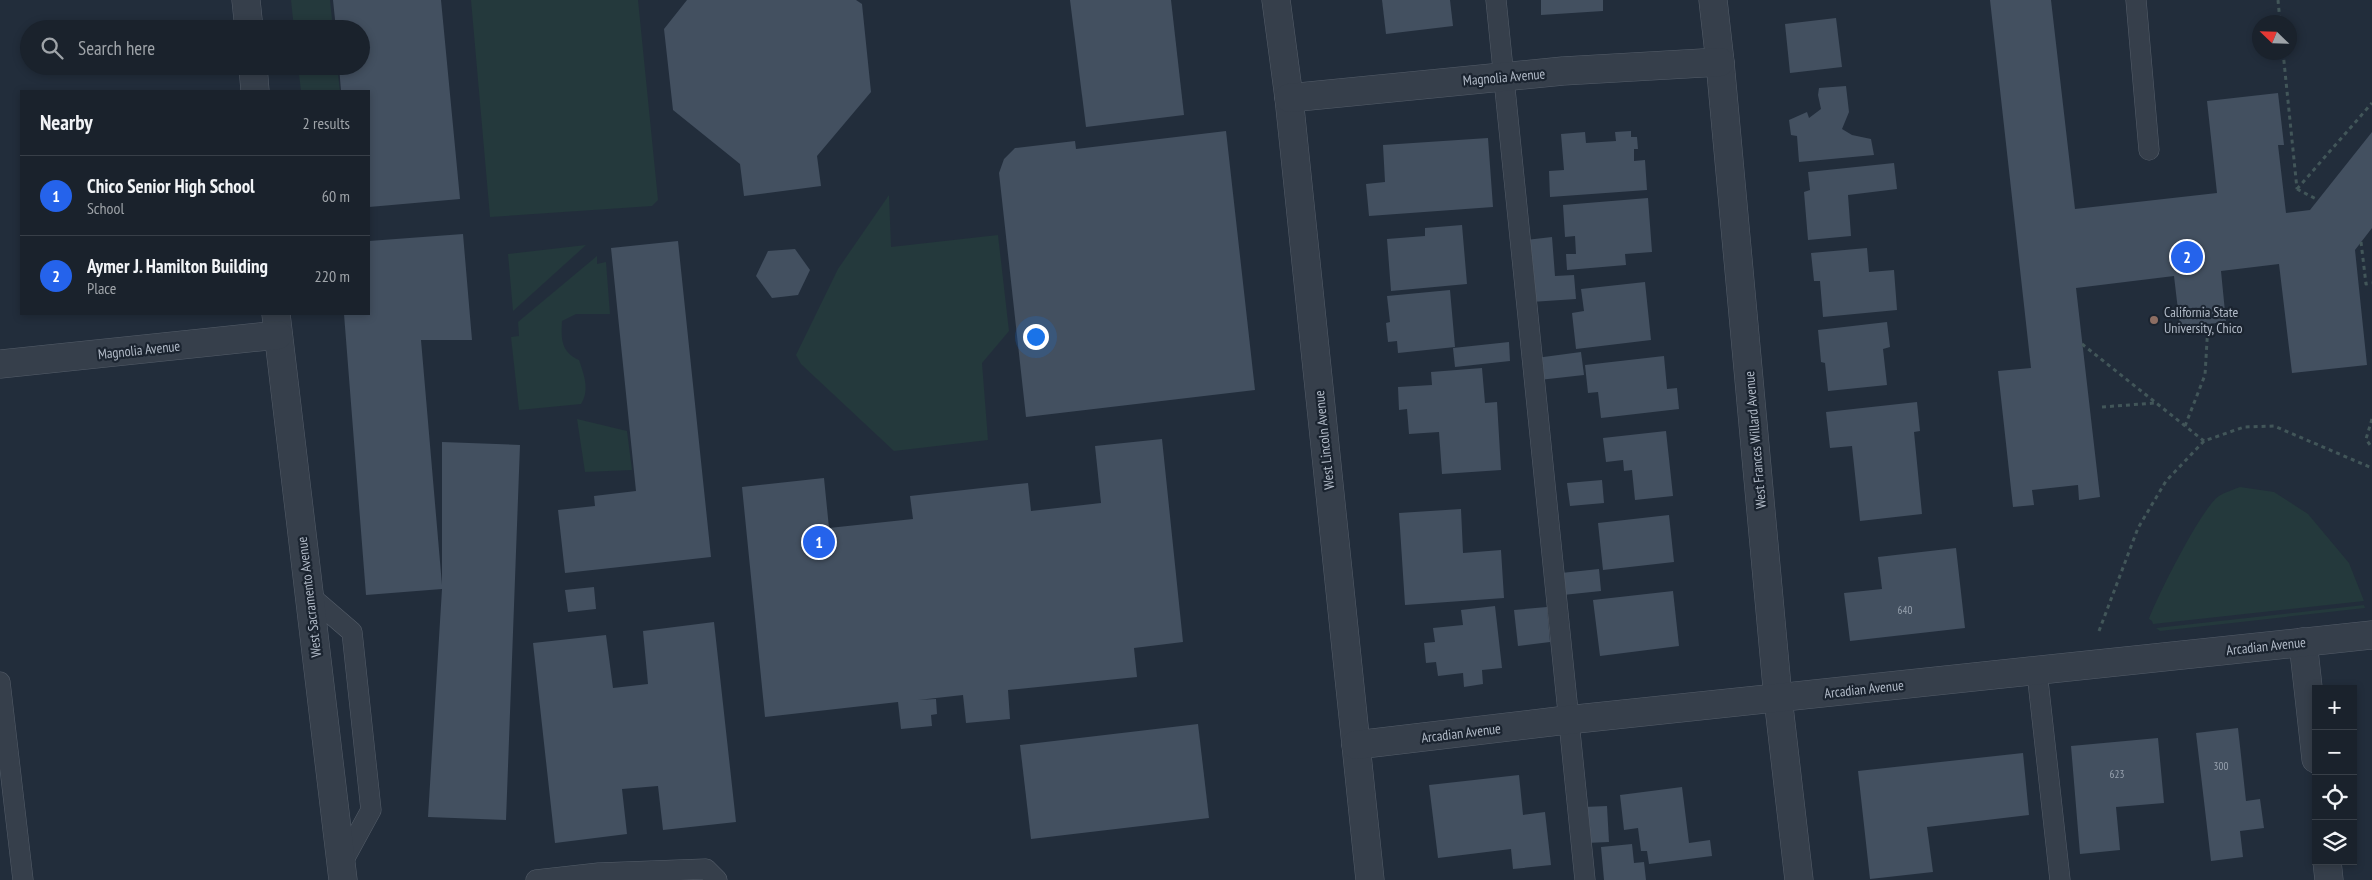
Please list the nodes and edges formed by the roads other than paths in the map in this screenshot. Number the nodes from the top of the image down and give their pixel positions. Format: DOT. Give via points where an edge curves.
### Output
graph roads {
  1 [pos="246,0"];
  2 [pos="1276,0"];
  3 [pos="1496,0"];
  4 [pos="1713,0"];
  5 [pos="2136,0"];
  6 [pos="248,20"];
  7 [pos="1720,62"];
  8 [pos="254,75"];
  9 [pos="1505,76"];
  10 [pos="255,90"];
  11 [pos="1289,98"];
  12 [pos="2150,150"];
  13 [pos="277,324"];
  14 [pos="0,364"];
  15 [pos="309,595"];
  16 [pos="2372,635"];
  17 [pos="2303,642"];
  18 [pos="2037,672"];
  19 [pos="0,682"];
  20 [pos="1778,698"];
  21 [pos="1567,720"];
  22 [pos="2313,730"];
  23 [pos="1356,745"];
  24 [pos="2327,865"];
  25 [pos="342,872"];
  26 [pos="23,880"];
  27 [pos="536,880"];
  28 [pos="717,880"];
  29 [pos="1370,880"];
  30 [pos="1585,880"];
  31 [pos="1799,880"];
  32 [pos="2060,880"];
  33 [pos="2329,880"];
  1 -- 6 [label="street"];
  2 -- 11 [label="street, West Lincoln Avenue"];
  3 -- 9 [label="lane"];
  4 -- 7 [label="street, West Frances Willard Avenue"];
  5 -- 12 [label="lane"];
  7 -- 9 [label="street, Magnolia Avenue"];
  7 -- 20 [label="street, West Frances Willard Avenue"];
  8 -- 10 [label="street"];
  9 -- 11 [label="street, Magnolia Avenue"];
  9 -- 21 [label="lane"];
  11 -- 23 [label="street, West Lincoln Avenue"];
  13 -- 14 [label="street, Magnolia Avenue"];
  13 -- 15 [label="street, West Sacramento Avenue"];
  15 -- 25 [label="street, West Sacramento Avenue"];
  15 -- 25 [label="lane" via="352,632 371,810"];
  16 -- 17 [label="street, Arcadian Avenue"];
  17 -- 18 [label="street, Arcadian Avenue"];
  17 -- 22 [label="street"];
  18 -- 20 [label="street, Arcadian Avenue"];
  18 -- 32 [label="lane"];
  19 -- 26 [label="lane"];
  20 -- 21 [label="street, Arcadian Avenue"];
  20 -- 31 [label="street, West Frances Willard Avenue"];
  21 -- 23 [label="street, Arcadian Avenue"];
  21 -- 30 [label="lane"];
  23 -- 29 [label="street, West Lincoln Avenue"];
  24 -- 33 [label="street"];
  27 -- 28 [label="lane" via="599,873 706,869"];
}
